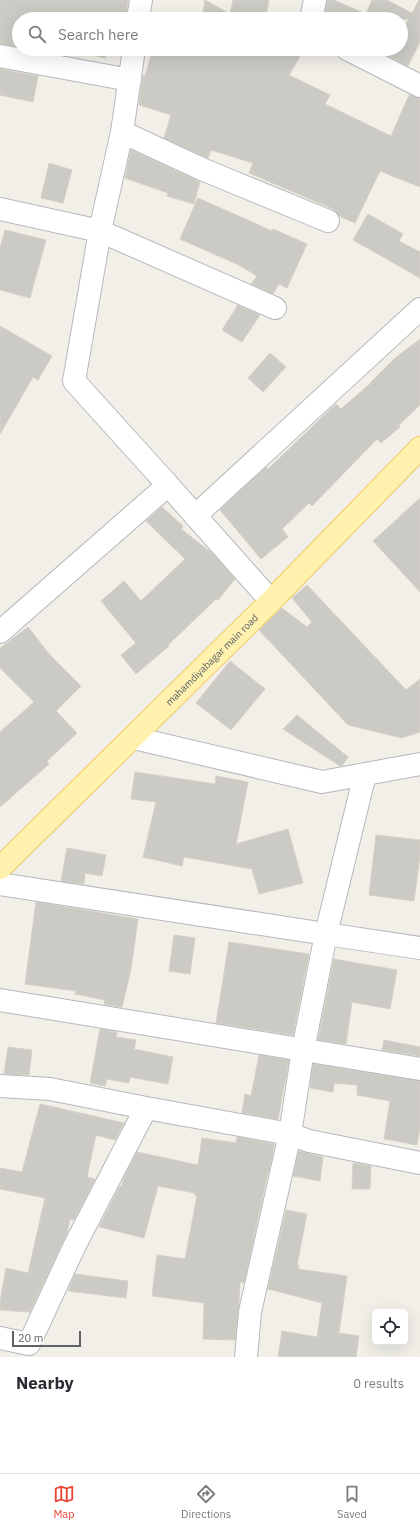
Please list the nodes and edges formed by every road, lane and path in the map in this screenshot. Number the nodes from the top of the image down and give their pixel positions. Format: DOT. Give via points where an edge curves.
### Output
graph roads {
  1 [pos="141,0"];
  2 [pos="315,0"];
  3 [pos="139,12"];
  4 [pos="312,12"];
  5 [pos="0,56"];
  6 [pos="133,56"];
  7 [pos="361,56"];
  8 [pos="130,80"];
  9 [pos="420,86"];
  10 [pos="122,132"];
  11 [pos="0,209"];
  12 [pos="328,221"];
  13 [pos="100,231"];
  14 [pos="275,308"];
  15 [pos="420,309"];
  16 [pos="420,448"];
  17 [pos="168,486"];
  18 [pos="195,516"];
  19 [pos="271,601"];
  20 [pos="0,632"];
  21 [pos="134,738"];
  22 [pos="420,764"];
  23 [pos="365,774"];
  24 [pos="0,868"];
  25 [pos="0,884"];
  26 [pos="326,934"];
  27 [pos="420,948"];
  28 [pos="0,1000"];
  29 [pos="303,1050"];
  30 [pos="420,1069"];
  31 [pos="0,1086"];
  32 [pos="146,1108"];
  33 [pos="290,1134"];
  34 [pos="420,1163"];
  35 [pos="0,1338"];
  36 [pos="246,1357"];
  1 -- 3 [label="street"];
  2 -- 4 [label="street"];
  5 -- 8 [label="street"];
  6 -- 8 [label="street"];
  7 -- 9 [label="street"];
  8 -- 10 [label="street"];
  10 -- 12 [label="street" via="204,170"];
  10 -- 13 [label="street"];
  11 -- 13 [label="street"];
  13 -- 14 [label="street"];
  13 -- 17 [label="street" via="74,381"];
  15 -- 18 [label="street"];
  16 -- 19 [label="main road, mahamdiyabagar main road"];
  17 -- 18 [label="street"];
  17 -- 20 [label="street"];
  18 -- 19 [label="street"];
  19 -- 21 [label="main road, mahamdiyabagar main road"];
  21 -- 23 [label="street" via="322,782"];
  21 -- 24 [label="main road, mahamdiyabagar main road"];
  22 -- 23 [label="street"];
  23 -- 26 [label="street"];
  25 -- 26 [label="street"];
  26 -- 27 [label="street"];
  26 -- 29 [label="street"];
  28 -- 29 [label="street"];
  29 -- 30 [label="street"];
  29 -- 33 [label="street"];
  31 -- 32 [label="street" via="50,1089"];
  32 -- 33 [label="street"];
  32 -- 35 [label="street" via="74,1247 29,1344"];
  33 -- 34 [label="street" via="309,1141"];
  33 -- 36 [label="street" via="250,1312"];
}
